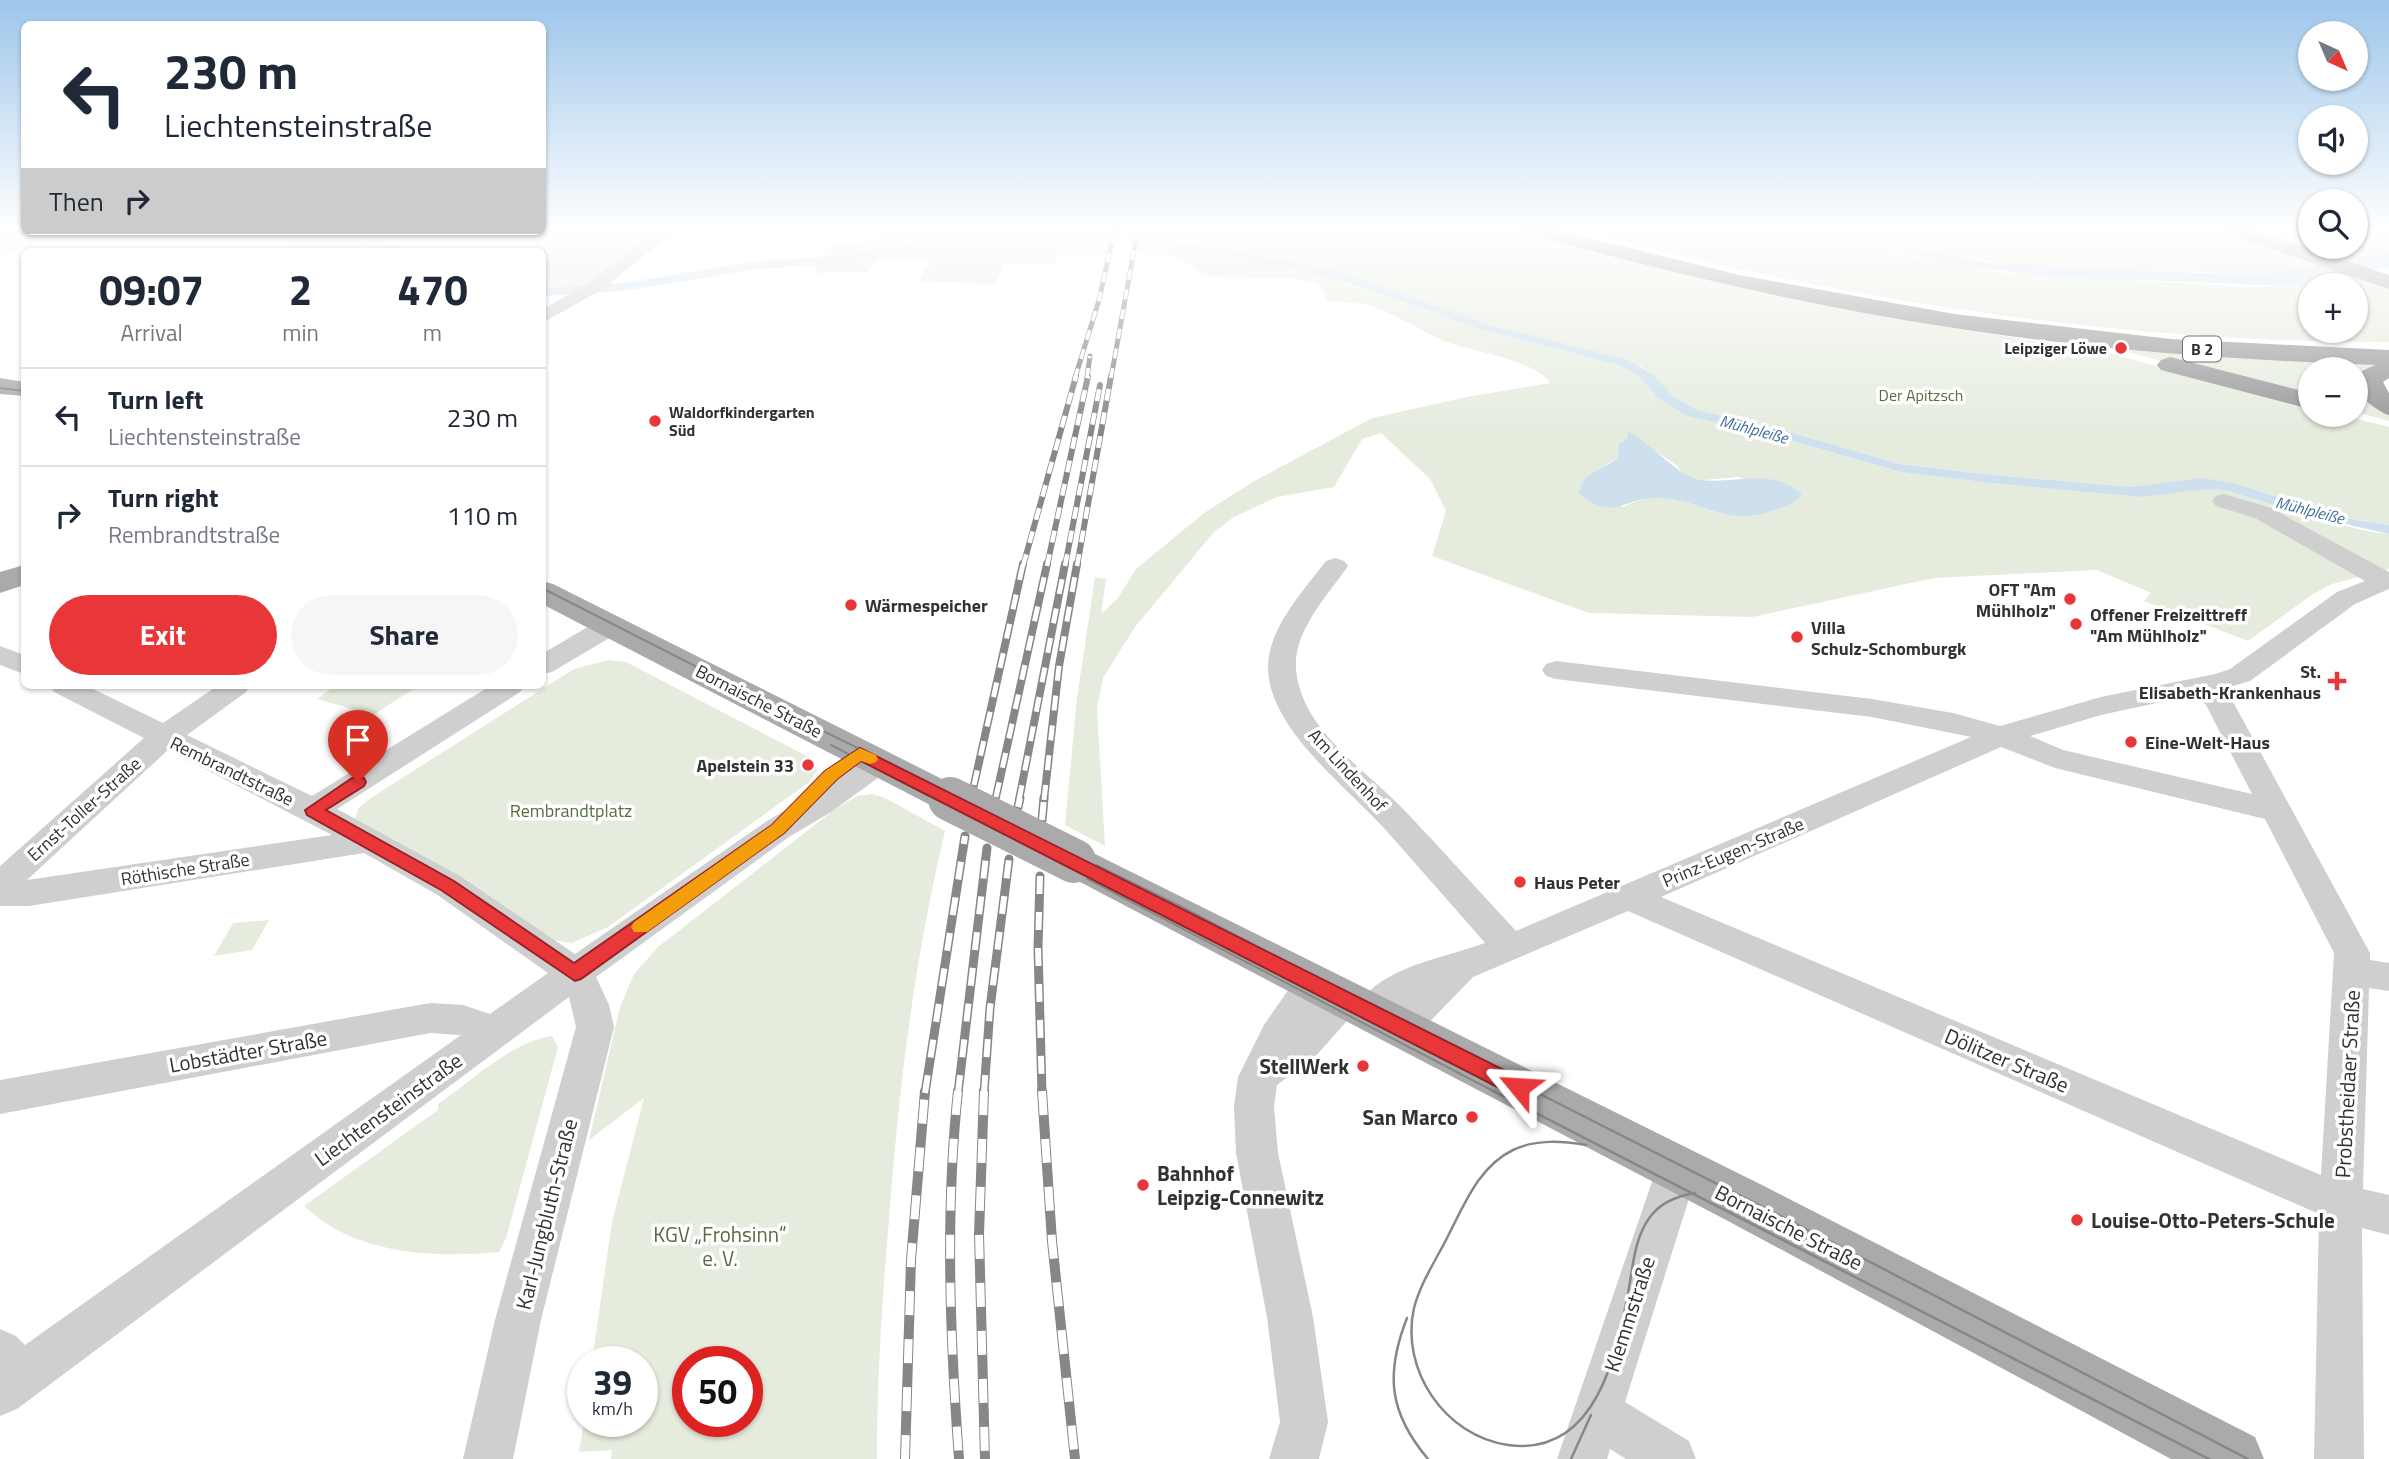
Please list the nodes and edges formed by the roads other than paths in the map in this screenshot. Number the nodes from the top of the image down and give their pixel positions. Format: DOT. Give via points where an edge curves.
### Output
graph roads {
  1 [pos="580,296"];
  2 [pos="1810,296"];
  3 [pos="1859,296"];
  4 [pos="546,316"];
  5 [pos="2015,330"];
  6 [pos="2389,347"];
  7 [pos="2389,358"];
  8 [pos="2389,369"];
  9 [pos="0,386"];
  10 [pos="21,389"];
  11 [pos="2298,398"];
  12 [pos="2389,407"];
  13 [pos="2368,417"];
  14 [pos="2389,423"];
  15 [pos="2224,501"];
  16 [pos="1335,566"];
  17 [pos="21,575"];
  18 [pos="2387,580"];
  19 [pos="0,583"];
  20 [pos="546,593"];
  21 [pos="611,625"];
  22 [pos="0,654"];
  23 [pos="21,664"];
  24 [pos="546,664"];
  25 [pos="1556,670"];
  26 [pos="2200,686"];
  27 [pos="70,689"];
  28 [pos="232,689"];
  29 [pos="505,689"];
  30 [pos="2001,736"];
  31 [pos="164,737"];
  32 [pos="869,758"];
  33 [pos="313,810"];
  34 [pos="2279,811"];
  35 [pos="369,841"];
  36 [pos="0,885"];
  37 [pos="0,892"];
  38 [pos="1628,897"];
  39 [pos="1510,948"];
  40 [pos="575,973"];
  41 [pos="2371,974"];
  42 [pos="1358,1005"];
  43 [pos="493,1034"];
  44 [pos="0,1097"];
  45 [pos="1677,1170"];
  46 [pos="2341,1203"];
  47 [pos="2389,1215"];
  48 [pos="7,1373"];
  49 [pos="1597,1413"];
  50 [pos="488,1459"];
  51 [pos="1294,1459"];
  52 [pos="1581,1459"];
  53 [pos="1671,1459"];
  54 [pos="2233,1459"];
  55 [pos="2339,1459"];
  1 -- 4 [label="street"];
  2 -- 5 [label="highway, B 2"];
  3 -- 6 [label="highway, B 2" via="1954,313 2172,337"];
  5 -- 7 [label="highway, B 2" via="2228,351"];
  5 -- 11 [label="highway"];
  8 -- 12 [label="highway" via="2370,377 2369,384"];
  9 -- 10 [label="main road"];
  13 -- 14 [label="highway"];
  15 -- 18 [label="street" via="2263,513"];
  16 -- 39 [label="street, Am Lindenhof" via="1306,605 1284,647 1282,668 1288,699 1320,746 1393,818"];
  17 -- 19 [label="main road"];
  18 -- 26 [label="street, Prinz-Eugen-Straße" via="2346,598 2240,675"];
  20 -- 21 [label="main road, Bornaische Straße"];
  21 -- 24 [label="street"];
  21 -- 32 [label="main road, Bornaische Straße"];
  22 -- 23 [label="street"];
  25 -- 30 [label="street" via="1872,708"];
  26 -- 30 [label="street, Prinz-Eugen-Straße" via="2078,713"];
  26 -- 34 [label="street" via="2218,701"];
  27 -- 31 [label="street, Rembrandtstraße"];
  28 -- 31 [label="street, Ernst-Toller-Straße"];
  29 -- 33 [label="street"];
  30 -- 34 [label="street" via="2056,758"];
  30 -- 38 [label="street, Prinz-Eugen-Straße"];
  31 -- 33 [label="street, Rembrandtstraße"];
  31 -- 36 [label="street, Ernst-Toller-Straße"];
  32 -- 40 [label="street, Liechtensteinstraße" via="820,804"];
  32 -- 42 [label="main road, Bornaische Straße, bridge"];
  33 -- 35 [label="street, Rembrandtstraße"];
  34 -- 41 [label="street, Probstheidaer Straße" via="2352,953"];
  35 -- 37 [label="street, Röthische Straße" via="29,893"];
  35 -- 40 [label="street, Rembrandtstraße" via="448,885"];
  38 -- 39 [label="street, Prinz-Eugen-Straße"];
  38 -- 46 [label="street, Dölitzer Straße"];
  39 -- 42 [label="street, Prinz-Eugen-Straße" via="1465,965 1434,991"];
  40 -- 43 [label="street, Liechtensteinstraße"];
  40 -- 50 [label="street, Karl-Jungbluth-Straße" via="593,1007 594,1027 524,1295"];
  41 -- 46 [label="street, Probstheidaer Straße"];
  42 -- 45 [label="main road, Bornaische Straße"];
  42 -- 51 [label="street" via="1258,1077 1254,1106 1257,1153 1290,1317 1304,1422"];
  43 -- 44 [label="street, Lobstädter Straße" via="470,1020 430,1018"];
  43 -- 48 [label="street, Liechtensteinstraße"];
  45 -- 49 [label="street, Klemmstraße"];
  45 -- 54 [label="main road, Bornaische Straße"];
  46 -- 47 [label="street, Dölitzer Straße"];
  46 -- 55 [label="street, Probstheidaer Straße"];
  49 -- 52 [label="street, Klemmstraße"];
  49 -- 53 [label="street"];
}
